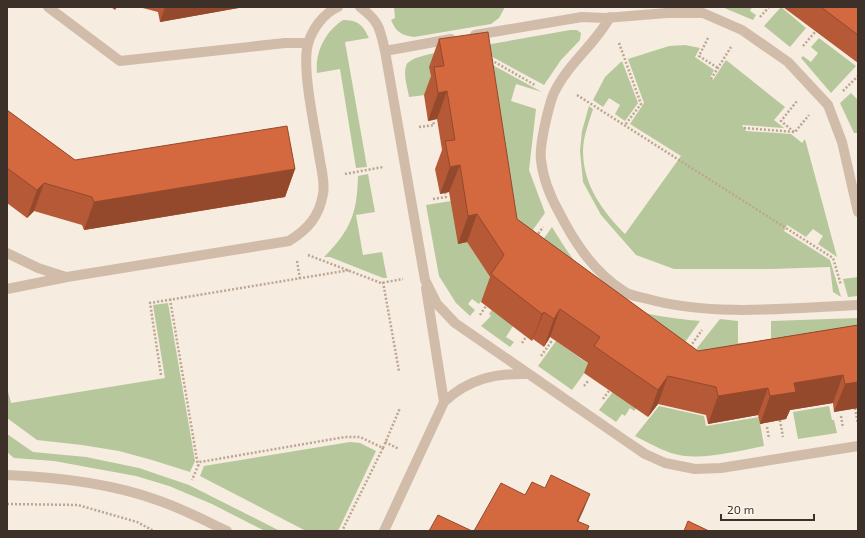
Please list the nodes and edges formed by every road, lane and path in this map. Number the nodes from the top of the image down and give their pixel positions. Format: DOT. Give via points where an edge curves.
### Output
graph roads {
  1 [pos="48,7"];
  2 [pos="338,7"];
  3 [pos="360,7"];
  4 [pos="610,18"];
  5 [pos="718,20"];
  6 [pos="742,30"];
  7 [pos="308,44"];
  8 [pos="386,50"];
  9 [pos="486,58"];
  10 [pos="718,68"];
  11 [pos="712,79"];
  12 [pos="810,84"];
  13 [pos="560,85"];
  14 [pos="554,95"];
  15 [pos="823,98"];
  16 [pos="625,126"];
  17 [pos="744,128"];
  18 [pos="794,132"];
  19 [pos="404,164"];
  20 [pos="322,178"];
  21 [pos="556,208"];
  22 [pos="858,212"];
  23 [pos="533,241"];
  24 [pos="277,243"];
  25 [pos="295,250"];
  26 [pos="7,253"];
  27 [pos="350,270"];
  28 [pos="425,277"];
  29 [pos="67,278"];
  30 [pos="300,279"];
  31 [pos="383,282"];
  32 [pos="7,289"];
  33 [pos="170,299"];
  34 [pos="847,306"];
  35 [pos="858,306"];
  36 [pos="718,309"];
  37 [pos="688,349"];
  38 [pos="399,371"];
  39 [pos="528,374"];
  40 [pos="161,376"];
  41 [pos="444,402"];
  42 [pos="400,408"];
  43 [pos="855,408"];
  44 [pos="858,424"];
  45 [pos="858,446"];
  46 [pos="383,448"];
  47 [pos="198,466"];
  48 [pos="7,476"];
  49 [pos="192,480"];
  50 [pos="7,504"];
  51 [pos="154,531"];
  52 [pos="227,531"];
  53 [pos="342,531"];
  54 [pos="384,531"];
  1 -- 7 [label="street" via="120,61 284,43"];
  2 -- 7 [label="street" via="322,19"];
  3 -- 8 [label="street" via="373,16"];
  4 -- 5 [label="street" via="703,13"];
  4 -- 8 [label="street" via="582,17"];
  4 -- 13 [label="street" via="574,61"];
  4 -- 16 [label="path" via="641,104"];
  5 -- 6 [label="street"];
  5 -- 10 [label="path" via="699,56"];
  6 -- 10 [label="path"];
  6 -- 12 [label="street" via="788,62"];
  7 -- 20 [label="street" via="306,68"];
  8 -- 19 [label="street"];
  9 -- 14 [label="path"];
  10 -- 11 [label="path"];
  12 -- 15 [label="street"];
  12 -- 18 [label="path" via="781,121"];
  13 -- 14 [label="street"];
  13 -- 16 [label="path"];
  14 -- 21 [label="street" via="546,122 541,160"];
  15 -- 18 [label="path"];
  15 -- 22 [label="street" via="837,126"];
  16 -- 34 [label="path" via="833,258"];
  17 -- 18 [label="path"];
  19 -- 20 [label="path"];
  19 -- 28 [label="street"];
  20 -- 24 [label="street" via="324,193 317,214 305,231 289,241"];
  21 -- 23 [label="path"];
  21 -- 36 [label="street" via="574,242 597,269 626,293 664,304"];
  24 -- 25 [label="path"];
  24 -- 29 [label="street"];
  25 -- 27 [label="path"];
  25 -- 30 [label="path"];
  26 -- 29 [label="street"];
  27 -- 30 [label="path"];
  27 -- 31 [label="path"];
  28 -- 31 [label="path"];
  28 -- 39 [label="street" via="437,304 455,323"];
  28 -- 41 [label="street"];
  29 -- 32 [label="street"];
  30 -- 33 [label="path"];
  31 -- 38 [label="path"];
  33 -- 40 [label="path" via="150,303"];
  33 -- 47 [label="path"];
  34 -- 35 [label="street"];
  34 -- 36 [label="street"];
  36 -- 37 [label="path"];
  39 -- 41 [label="street" via="505,373 472,382 456,390"];
  39 -- 45 [label="street" via="645,454 665,463 695,469 721,468"];
  41 -- 54 [label="street"];
  42 -- 46 [label="path"];
  43 -- 44 [label="path"];
  46 -- 47 [label="path" via="360,437 352,437 200,462"];
  46 -- 53 [label="path"];
  47 -- 49 [label="path"];
  48 -- 52 [label="street" via="35,476 91,483 131,492 157,500"];
  50 -- 51 [label="path" via="78,505 137,522"];
}
